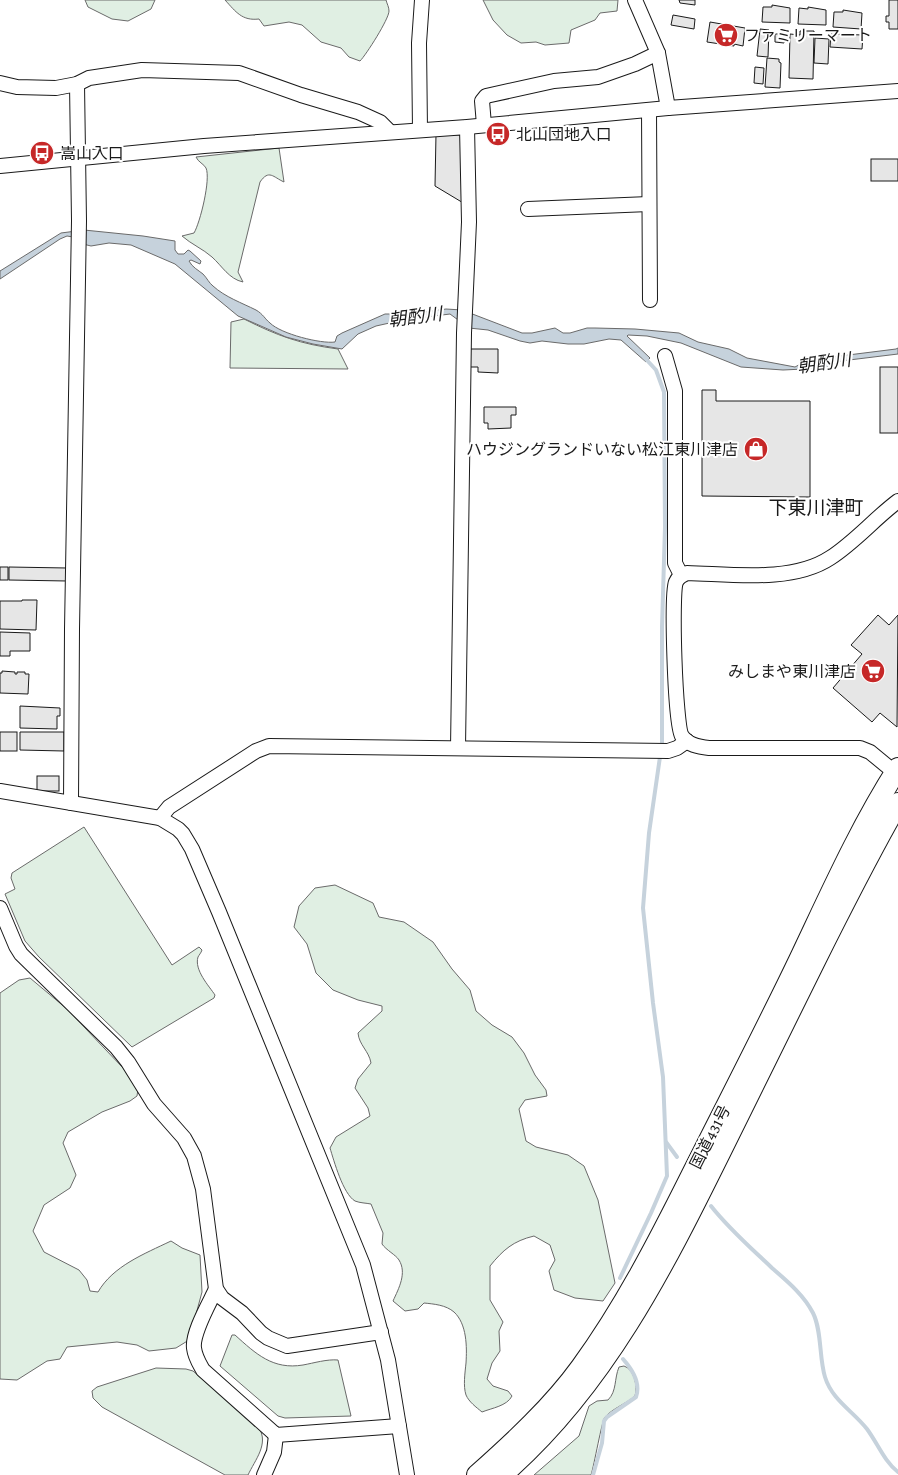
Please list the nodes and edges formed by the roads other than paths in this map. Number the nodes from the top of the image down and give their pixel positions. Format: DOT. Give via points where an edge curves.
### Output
graph roads {
  1 [pos="422,0"];
  2 [pos="651,0"];
  3 [pos="637,3"];
  4 [pos="658,53"];
  5 [pos="0,83"];
  6 [pos="77,84"];
  7 [pos="898,91"];
  8 [pos="668,108"];
  9 [pos="649,110"];
  10 [pos="484,125"];
  11 [pos="466,127"];
  12 [pos="420,130"];
  13 [pos="390,132"];
  14 [pos="78,159"];
  15 [pos="0,166"];
  16 [pos="649,204"];
  17 [pos="528,210"];
  18 [pos="650,300"];
  19 [pos="665,356"];
  20 [pos="898,501"];
  21 [pos="681,575"];
  22 [pos="687,741"];
  23 [pos="458,748"];
  24 [pos="897,772"];
  25 [pos="0,791"];
  26 [pos="71,803"];
  27 [pos="898,803"];
  28 [pos="160,818"];
  29 [pos="0,908"];
  30 [pos="216,1289"];
  31 [pos="381,1332"];
  32 [pos="399,1426"];
  33 [pos="276,1435"];
  34 [pos="264,1475"];
  35 [pos="407,1475"];
  36 [pos="477,1475"];
  37 [pos="502,1475"];
  1 -- 12 [label="street"];
  2 -- 3 [label="street"];
  3 -- 4 [label="street"];
  4 -- 8 [label="street"];
  4 -- 10 [label="street" via="598,77 486,96 482,100"];
  5 -- 6 [label="street" via="56,88"];
  6 -- 13 [label="street" via="90,78 142,70 239,73 358,112 380,122"];
  6 -- 14 [label="street"];
  7 -- 8 [label="street"];
  8 -- 9 [label="street"];
  9 -- 10 [label="street"];
  9 -- 16 [label="street"];
  10 -- 11 [label="street"];
  11 -- 12 [label="street"];
  11 -- 23 [label="street" via="469,222 464,333"];
  12 -- 13 [label="street"];
  13 -- 14 [label="street"];
  14 -- 15 [label="street"];
  14 -- 26 [label="street"];
  16 -- 17 [label="street"];
  16 -- 18 [label="street"];
  19 -- 21 [label="street" via="675,392 674,563"];
  20 -- 21 [label="street" via="846,547 811,568 785,574"];
  21 -- 22 [label="street" via="675,584 674,647 678,722 681,735"];
  22 -- 23 [label="street" via="677,748 661,751"];
  22 -- 24 [label="street" via="708,748 860,748"];
  23 -- 28 [label="street" via="269,746 256,751 169,807"];
  24 -- 36 [label="highway, 国道431号" via="875,804 670,1218 625,1300 580,1369 518,1438"];
  25 -- 26 [label="street"];
  26 -- 28 [label="street"];
  27 -- 37 [label="highway, 国道431号" via="639,1309 616,1345 560,1417 529,1452"];
  28 -- 31 [label="street" via="178,829 192,849 363,1265"];
  29 -- 30 [label="street" via="20,954 116,1046 154,1104 188,1144 200,1172"];
  30 -- 31 [label="street" via="260,1333 287,1346"];
  30 -- 33 [label="street" via="202,1317 194,1346 196,1358 203,1370"];
  31 -- 32 [label="street"];
  32 -- 33 [label="street"];
  32 -- 35 [label="street"];
  33 -- 34 [label="street" via="274,1452"];
}
